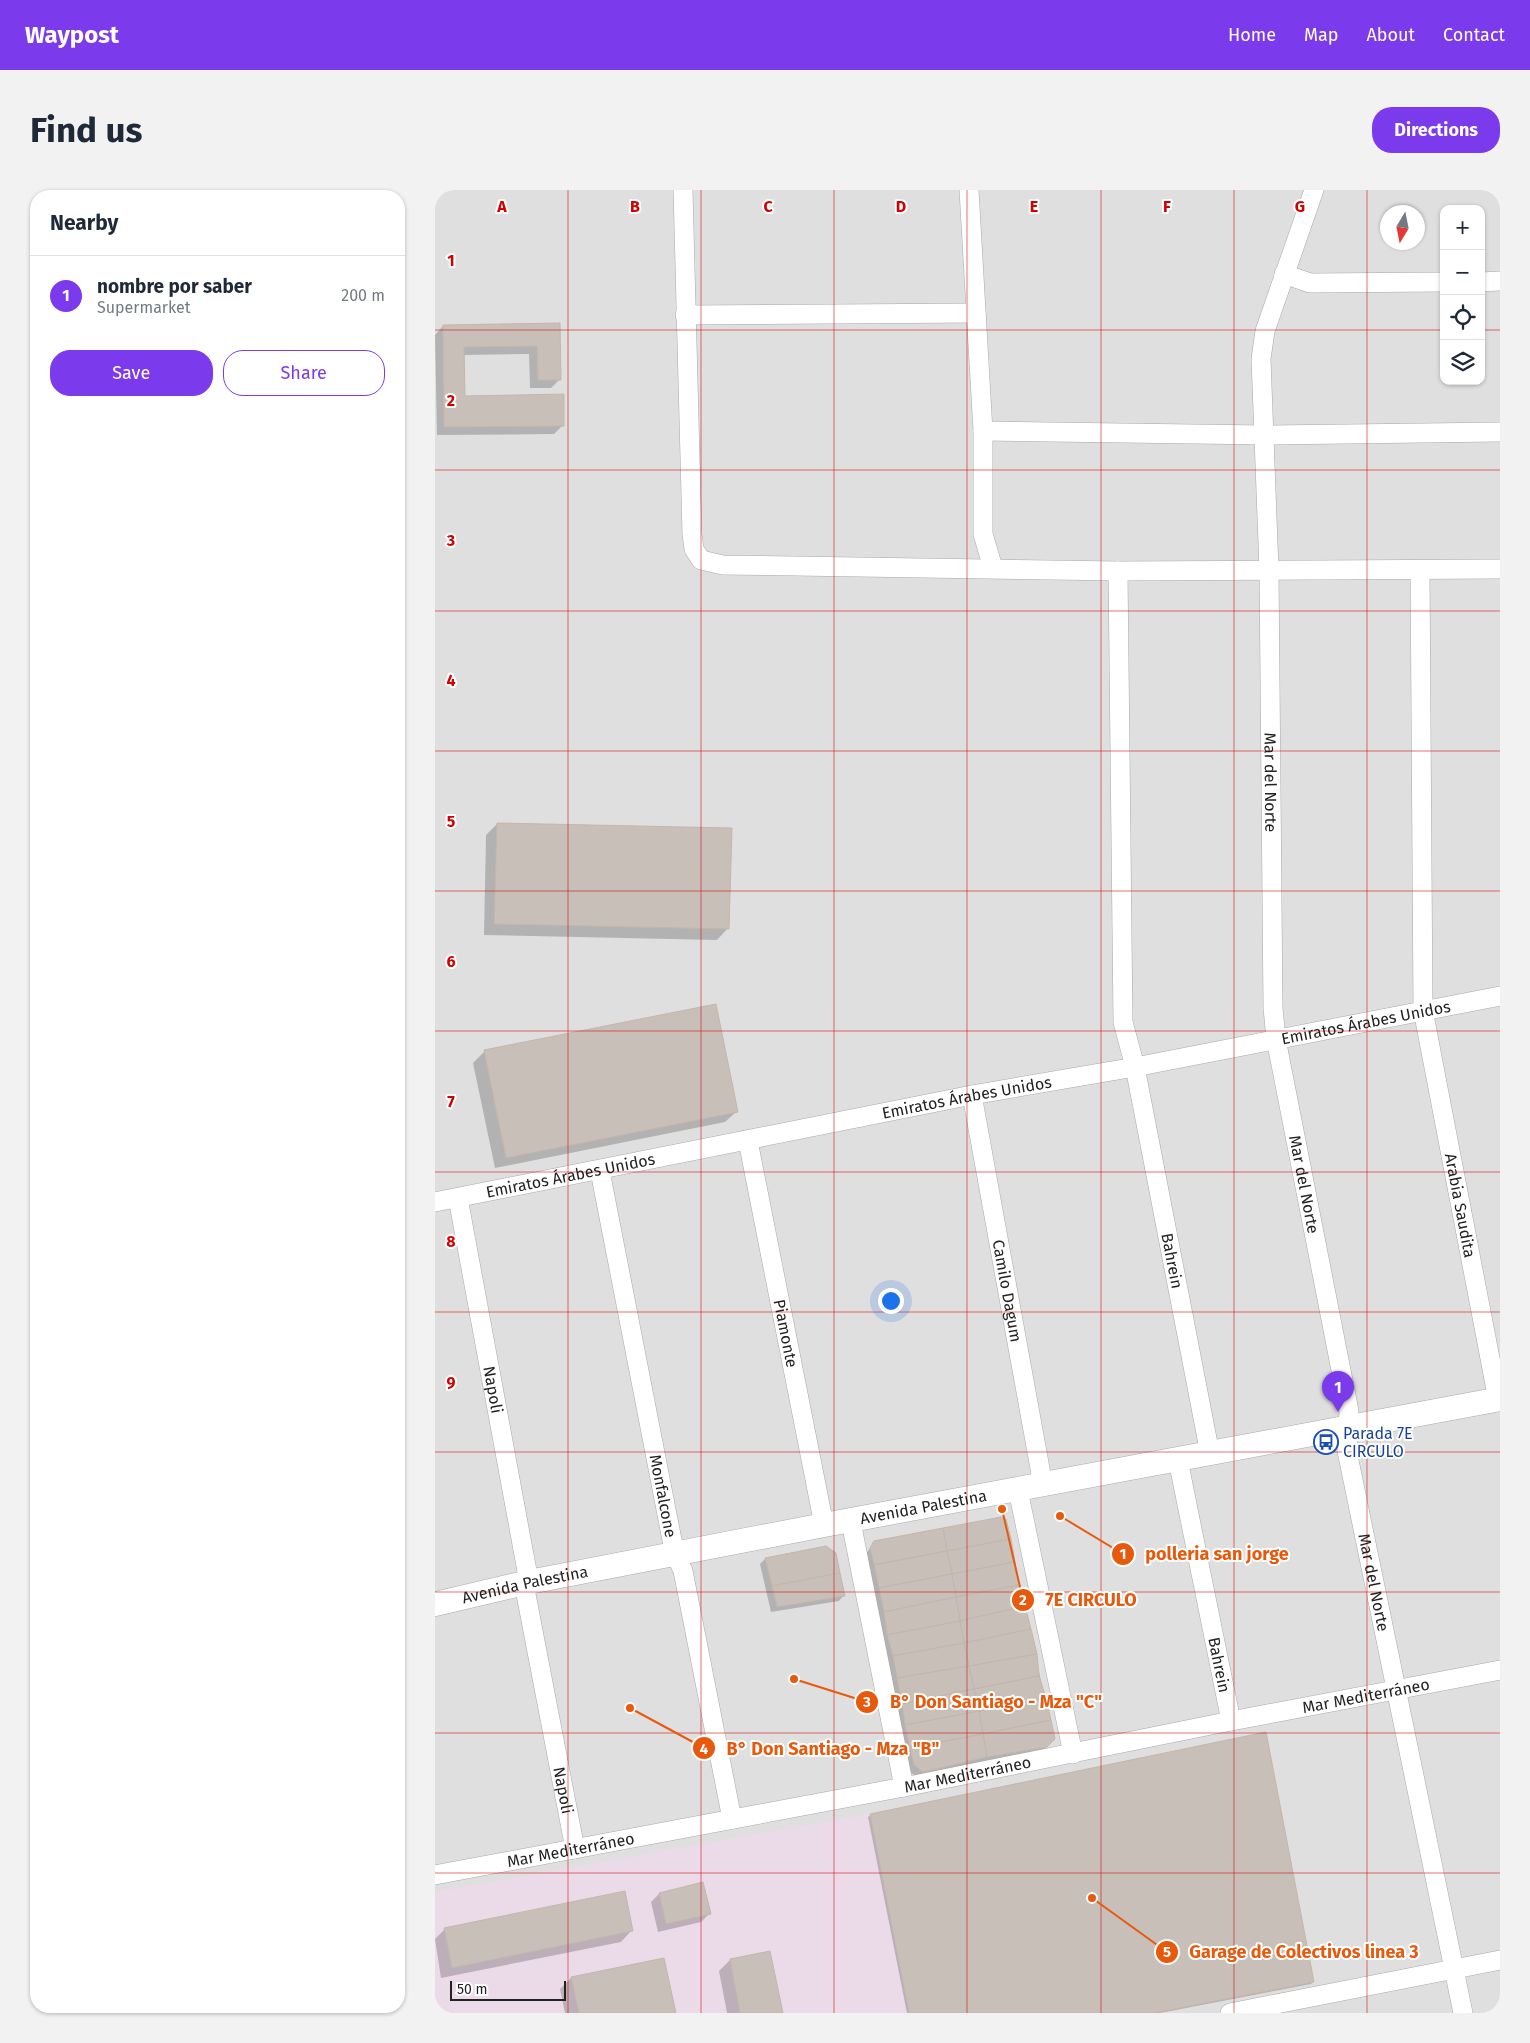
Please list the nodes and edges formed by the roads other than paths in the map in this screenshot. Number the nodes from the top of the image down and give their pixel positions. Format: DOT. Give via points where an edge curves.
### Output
graph roads {
  1 [pos="683,190"];
  2 [pos="969,190"];
  3 [pos="1314,190"];
  4 [pos="1284,274"];
  5 [pos="1500,281"];
  6 [pos="1440,282"];
  7 [pos="1485,282"];
  8 [pos="976,313"];
  9 [pos="685,315"];
  10 [pos="983,431"];
  11 [pos="1500,432"];
  12 [pos="1265,435"];
  13 [pos="993,568"];
  14 [pos="1500,569"];
  15 [pos="1269,570"];
  16 [pos="1420,570"];
  17 [pos="1118,571"];
  18 [pos="1500,996"];
  19 [pos="1423,1010"];
  20 [pos="1276,1039"];
  21 [pos="1135,1067"];
  22 [pos="972,1095"];
  23 [pos="749,1141"];
  24 [pos="600,1171"];
  25 [pos="458,1198"];
  26 [pos="435,1202"];
  27 [pos="1499,1400"];
  28 [pos="1348,1428"];
  29 [pos="1210,1454"];
  30 [pos="1178,1460"];
  31 [pos="1043,1485"];
  32 [pos="1018,1490"];
  33 [pos="851,1522"];
  34 [pos="824,1525"];
  35 [pos="676,1555"];
  36 [pos="527,1583"];
  37 [pos="435,1604"];
  38 [pos="1500,1670"];
  39 [pos="1397,1689"];
  40 [pos="1231,1721"];
  41 [pos="1073,1754"];
  42 [pos="904,1787"];
  43 [pos="733,1819"];
  44 [pos="575,1849"];
  45 [pos="435,1875"];
  46 [pos="1500,1960"];
  47 [pos="1454,1968"];
  48 [pos="1230,2013"];
  49 [pos="1463,2013"];
  1 -- 9 [label="street"];
  2 -- 8 [label="street"];
  3 -- 4 [label="street, Mar del Norte"];
  4 -- 6 [label="street" via="1311,283"];
  4 -- 12 [label="street, Mar del Norte" via="1262,344"];
  5 -- 7 [label="street"];
  8 -- 9 [label="street"];
  8 -- 10 [label="street"];
  9 -- 13 [label="street" via="692,534 694,549 701,560 723,565"];
  10 -- 12 [label="street"];
  10 -- 13 [label="street" via="983,534"];
  11 -- 12 [label="street"];
  12 -- 15 [label="street, Mar del Norte"];
  13 -- 17 [label="street"];
  14 -- 16 [label="street"];
  15 -- 16 [label="street"];
  15 -- 17 [label="street"];
  15 -- 20 [label="street, Mar del Norte" via="1272,975"];
  16 -- 19 [label="street, Arabia Saudita"];
  17 -- 21 [label="street, Bahrein" via="1121,997 1123,1022"];
  18 -- 19 [label="street, Emiratos Árabes Unidos"];
  19 -- 20 [label="street, Emiratos Árabes Unidos"];
  19 -- 27 [label="street, Arabia Saudita"];
  20 -- 21 [label="street, Emiratos Árabes Unidos"];
  20 -- 28 [label="street, Mar del Norte" via="1349,1411"];
  21 -- 22 [label="street, Emiratos Árabes Unidos"];
  21 -- 29 [label="street, Bahrein"];
  22 -- 23 [label="street, Emiratos Árabes Unidos"];
  22 -- 31 [label="street, Camilo Dagum"];
  23 -- 24 [label="street, Emiratos Árabes Unidos"];
  23 -- 34 [label="street, Piamonte"];
  24 -- 25 [label="street, Emiratos Árabes Unidos"];
  24 -- 35 [label="street, Monfalcone"];
  25 -- 26 [label="street, Emiratos Árabes Unidos"];
  25 -- 36 [label="street, Napoli"];
  27 -- 28 [label="street, Avenida Palestina"];
  28 -- 29 [label="street, Avenida Palestina"];
  28 -- 39 [label="street, Mar del Norte" via="1347,1451"];
  29 -- 30 [label="street, Avenida Palestina"];
  30 -- 31 [label="street, Avenida Palestina"];
  30 -- 40 [label="street, Bahrein"];
  31 -- 32 [label="street, Avenida Palestina"];
  32 -- 33 [label="street, Avenida Palestina"];
  32 -- 41 [label="street"];
  33 -- 34 [label="street, Avenida Palestina"];
  33 -- 42 [label="street"];
  34 -- 35 [label="street, Avenida Palestina"];
  35 -- 36 [label="street, Avenida Palestina"];
  35 -- 43 [label="street, Monfalcone" via="683,1571"];
  36 -- 37 [label="street, Avenida Palestina"];
  36 -- 44 [label="street, Napoli"];
  38 -- 39 [label="street, Mar Mediterráneo"];
  39 -- 40 [label="street, Mar Mediterráneo"];
  39 -- 47 [label="street, Mar del Norte"];
  40 -- 41 [label="street, Mar Mediterráneo"];
  41 -- 42 [label="street, Mar Mediterráneo"];
  42 -- 43 [label="street, Mar Mediterráneo"];
  43 -- 44 [label="street, Mar Mediterráneo"];
  44 -- 45 [label="street, Mar Mediterráneo"];
  46 -- 47 [label="street"];
  47 -- 48 [label="street"];
  47 -- 49 [label="street, Mar del Norte"];
}
